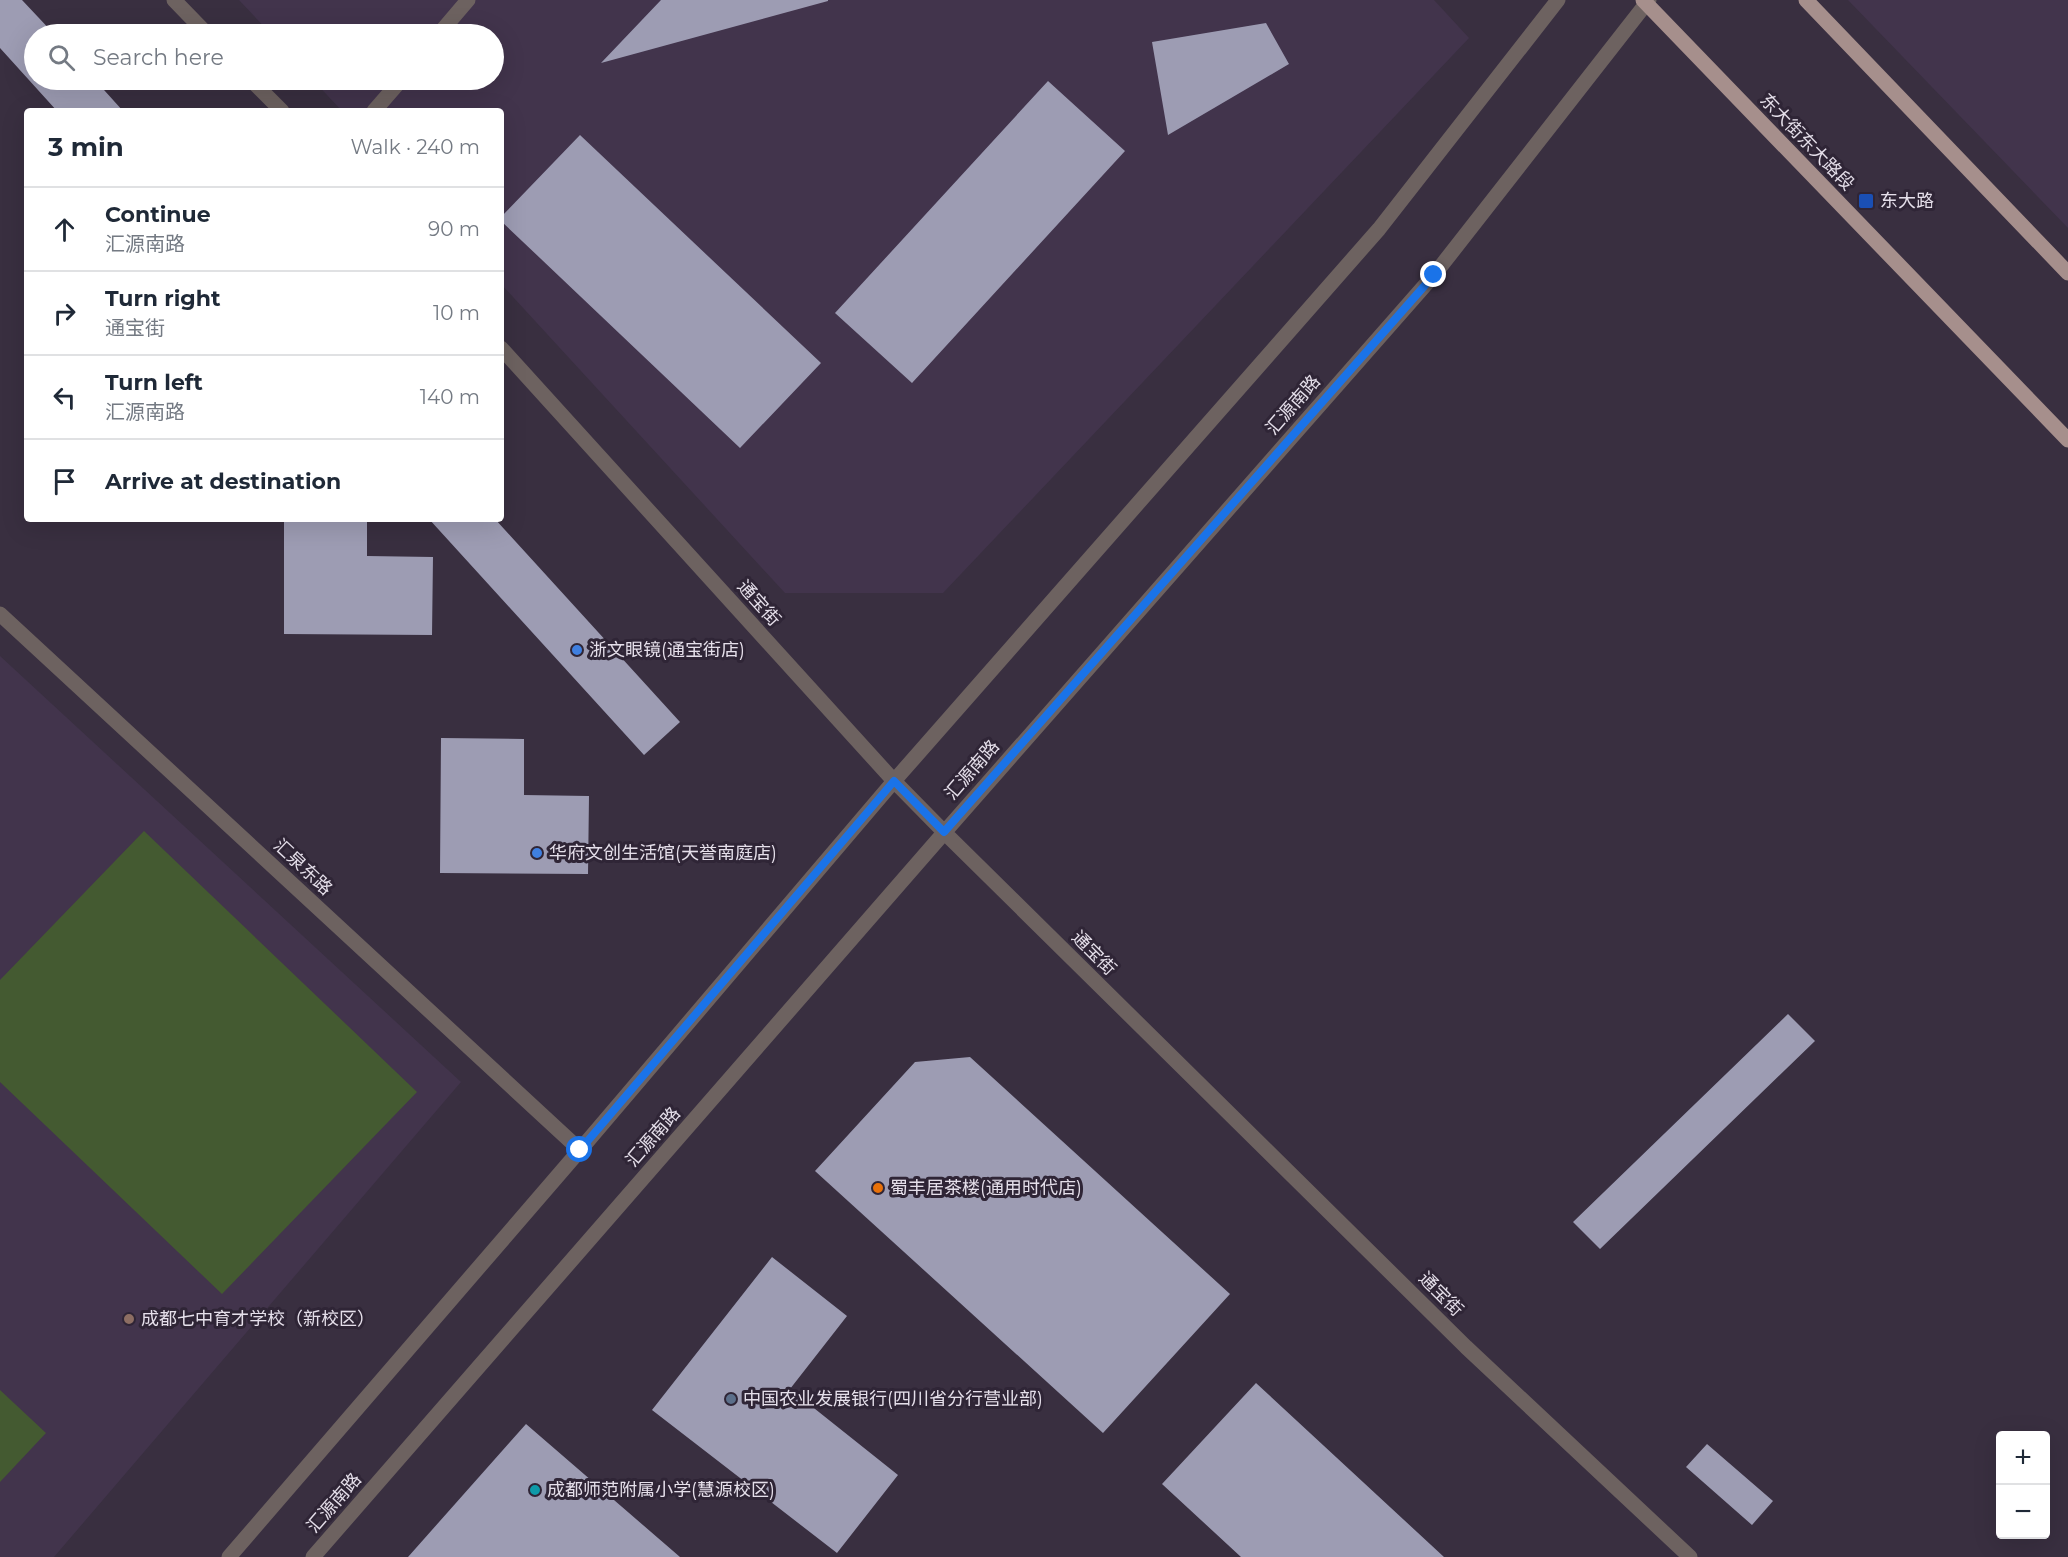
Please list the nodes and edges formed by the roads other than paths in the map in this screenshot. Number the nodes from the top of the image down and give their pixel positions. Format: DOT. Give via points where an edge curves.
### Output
graph roads {
  1 [pos="174,0"];
  2 [pos="468,0"];
  3 [pos="1558,0"];
  4 [pos="1806,0"];
  5 [pos="1646,1"];
  6 [pos="197,24"];
  7 [pos="448,24"];
  8 [pos="261,90"];
  9 [pos="392,90"];
  10 [pos="279,108"];
  11 [pos="377,108"];
  12 [pos="2068,273"];
  13 [pos="504,351"];
  14 [pos="2068,440"];
  15 [pos="0,614"];
  16 [pos="894,781"];
  17 [pos="944,832"];
  18 [pos="580,1150"];
  19 [pos="229,1557"];
  20 [pos="313,1557"];
  21 [pos="1690,1557"];
  1 -- 6 [label="street"];
  2 -- 7 [label="street"];
  3 -- 16 [label="street" via="1379,229"];
  4 -- 12 [label="main road"];
  5 -- 14 [label="main road, 东大街东大路段"];
  5 -- 17 [label="street, 汇源南路" via="1434,275"];
  8 -- 10 [label="street"];
  9 -- 11 [label="street"];
  13 -- 16 [label="street, 通宝街"];
  15 -- 18 [label="street, 汇泉东路"];
  16 -- 17 [label="street, 通宝街"];
  16 -- 18 [label="street"];
  17 -- 20 [label="street, 汇源南路"];
  17 -- 21 [label="street, 通宝街" via="1466,1347"];
  18 -- 19 [label="street"];
}
